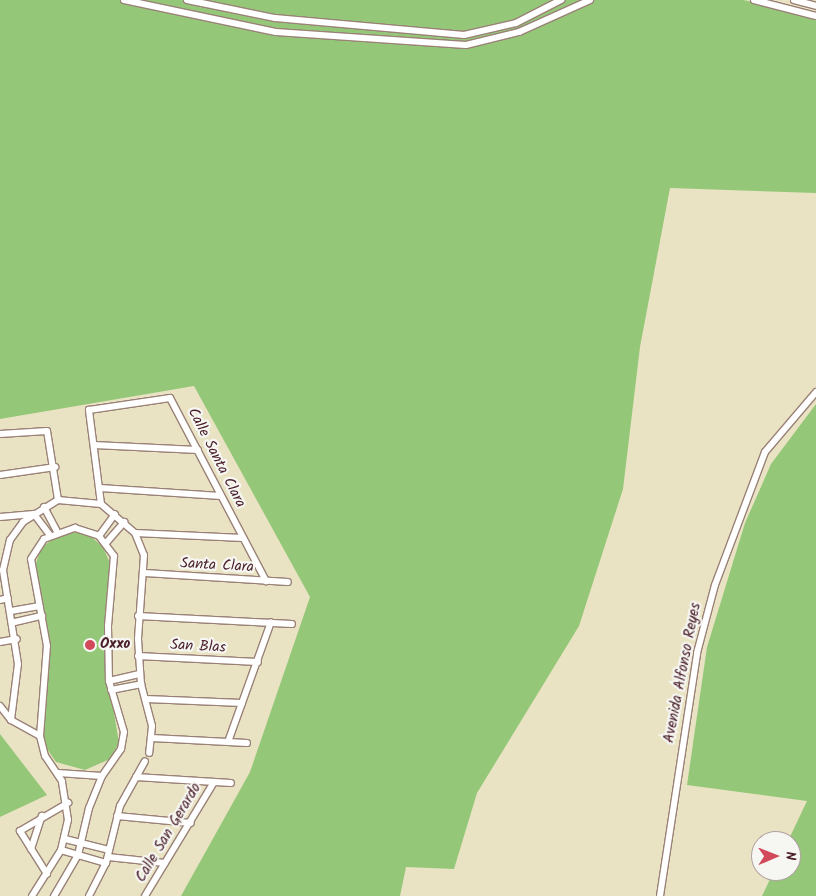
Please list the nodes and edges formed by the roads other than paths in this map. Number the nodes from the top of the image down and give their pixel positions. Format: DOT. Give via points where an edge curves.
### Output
graph roads {
  1 [pos="124,0"];
  2 [pos="187,0"];
  3 [pos="561,0"];
  4 [pos="590,0"];
  5 [pos="754,0"];
  6 [pos="794,0"];
  7 [pos="816,6"];
  8 [pos="816,16"];
  9 [pos="341,25"];
  10 [pos="341,38"];
  11 [pos="816,392"];
  12 [pos="0,434"];
  13 [pos="94,445"];
  14 [pos="198,450"];
  15 [pos="55,467"];
  16 [pos="0,475"];
  17 [pos="100,488"];
  18 [pos="221,496"];
  19 [pos="58,500"];
  20 [pos="101,504"];
  21 [pos="44,507"];
  22 [pos="34,514"];
  23 [pos="115,514"];
  24 [pos="0,517"];
  25 [pos="124,522"];
  26 [pos="58,531"];
  27 [pos="135,534"];
  28 [pos="50,535"];
  29 [pos="99,536"];
  30 [pos="243,538"];
  31 [pos="106,543"];
  32 [pos="2,558"];
  33 [pos="145,573"];
  34 [pos="266,581"];
  35 [pos="288,582"];
  36 [pos="8,598"];
  37 [pos="0,600"];
  38 [pos="40,606"];
  39 [pos="11,611"];
  40 [pos="42,616"];
  41 [pos="138,616"];
  42 [pos="15,622"];
  43 [pos="271,622"];
  44 [pos="292,624"];
  45 [pos="17,640"];
  46 [pos="0,642"];
  47 [pos="138,656"];
  48 [pos="258,662"];
  49 [pos="140,674"];
  50 [pos="109,680"];
  51 [pos="140,684"];
  52 [pos="111,690"];
  53 [pos="146,698"];
  54 [pos="242,703"];
  55 [pos="0,706"];
  56 [pos="12,720"];
  57 [pos="40,736"];
  58 [pos="152,738"];
  59 [pos="228,742"];
  60 [pos="247,743"];
  61 [pos="149,753"];
  62 [pos="145,761"];
  63 [pos="58,773"];
  64 [pos="102,776"];
  65 [pos="136,777"];
  66 [pos="214,782"];
  67 [pos="231,783"];
  68 [pos="68,803"];
  69 [pos="42,816"];
  70 [pos="117,816"];
  71 [pos="191,823"];
  72 [pos="65,839"];
  73 [pos="82,843"];
  74 [pos="31,849"];
  75 [pos="61,850"];
  76 [pos="78,855"];
  77 [pos="107,857"];
  78 [pos="165,863"];
  79 [pos="47,874"];
  80 [pos="32,896"];
  81 [pos="54,896"];
  82 [pos="89,896"];
  83 [pos="145,896"];
  84 [pos="660,896"];
  1 -- 10 [label="street" via="255,28"];
  2 -- 9 [label="street" via="275,18"];
  3 -- 9 [label="street" via="516,23 464,35"];
  4 -- 10 [label="street" via="490,42 466,45"];
  5 -- 8 [label="street"];
  6 -- 7 [label="street"];
  9 -- 10 [label="street"];
  11 -- 84 [label="street, Avenida Alfonso Reyes" via="765,452 714,585 697,653"];
  12 -- 15 [label="street" via="47,431"];
  13 -- 14 [label="street"];
  13 -- 14 [label="street, Calle Santa Clara" via="90,408 168,397"];
  13 -- 17 [label="street, Calle Santa Clara"];
  14 -- 18 [label="street, Calle Santa Clara"];
  15 -- 16 [label="street"];
  15 -- 19 [label="street"];
  17 -- 18 [label="street"];
  17 -- 20 [label="street, Calle Santa Clara"];
  18 -- 30 [label="street, Calle Santa Clara"];
  19 -- 20 [label="street" via="80,499"];
  19 -- 21 [label="street"];
  20 -- 23 [label="street"];
  21 -- 22 [label="street"];
  21 -- 26 [label="street"];
  22 -- 24 [label="street"];
  22 -- 28 [label="street"];
  22 -- 32 [label="street" via="10,540"];
  23 -- 25 [label="street"];
  23 -- 29 [label="street"];
  25 -- 27 [label="street"];
  25 -- 31 [label="street"];
  26 -- 28 [label="street"];
  26 -- 29 [label="street" via="82,528"];
  27 -- 30 [label="street"];
  27 -- 33 [label="street"];
  28 -- 38 [label="street" via="31,559 31,576"];
  29 -- 31 [label="street"];
  30 -- 34 [label="street, Calle Santa Clara"];
  31 -- 50 [label="street" via="114,556 116,572 108,626"];
  32 -- 36 [label="street"];
  33 -- 34 [label="street, Santa Clara"];
  33 -- 41 [label="street"];
  34 -- 35 [label="street, Santa Clara"];
  36 -- 37 [label="street"];
  36 -- 39 [label="street"];
  38 -- 39 [label="street"];
  38 -- 40 [label="street"];
  39 -- 42 [label="street"];
  40 -- 42 [label="street"];
  40 -- 57 [label="street" via="47,665"];
  41 -- 43 [label="street"];
  41 -- 47 [label="street"];
  42 -- 45 [label="street"];
  43 -- 44 [label="street"];
  43 -- 48 [label="street"];
  45 -- 46 [label="street"];
  45 -- 56 [label="street" via="18,688"];
  47 -- 48 [label="street, San Blas"];
  47 -- 49 [label="street"];
  48 -- 54 [label="street"];
  49 -- 50 [label="street"];
  49 -- 51 [label="street"];
  50 -- 52 [label="street"];
  51 -- 52 [label="street"];
  51 -- 53 [label="street"];
  52 -- 64 [label="street" via="124,740"];
  53 -- 54 [label="street"];
  53 -- 58 [label="street"];
  54 -- 59 [label="street"];
  55 -- 56 [label="street"];
  56 -- 57 [label="street"];
  57 -- 63 [label="street" via="45,756"];
  58 -- 59 [label="street"];
  58 -- 61 [label="street"];
  59 -- 60 [label="street"];
  62 -- 65 [label="street"];
  63 -- 64 [label="street"];
  63 -- 68 [label="street"];
  64 -- 73 [label="street"];
  65 -- 66 [label="street"];
  65 -- 70 [label="street"];
  66 -- 67 [label="street"];
  66 -- 71 [label="street, Calle San Gerardo"];
  68 -- 69 [label="street"];
  68 -- 72 [label="street"];
  69 -- 74 [label="street"];
  69 -- 74 [label="street" via="20,830"];
  70 -- 71 [label="street"];
  70 -- 77 [label="street"];
  71 -- 78 [label="street, Calle San Gerardo"];
  72 -- 73 [label="street"];
  72 -- 75 [label="street"];
  73 -- 76 [label="street"];
  73 -- 77 [label="street"];
  74 -- 79 [label="street"];
  75 -- 76 [label="street"];
  75 -- 79 [label="street"];
  76 -- 77 [label="street"];
  76 -- 81 [label="street"];
  77 -- 78 [label="street"];
  77 -- 82 [label="street"];
  78 -- 83 [label="street, Calle San Gerardo"];
  79 -- 80 [label="street"];
}
